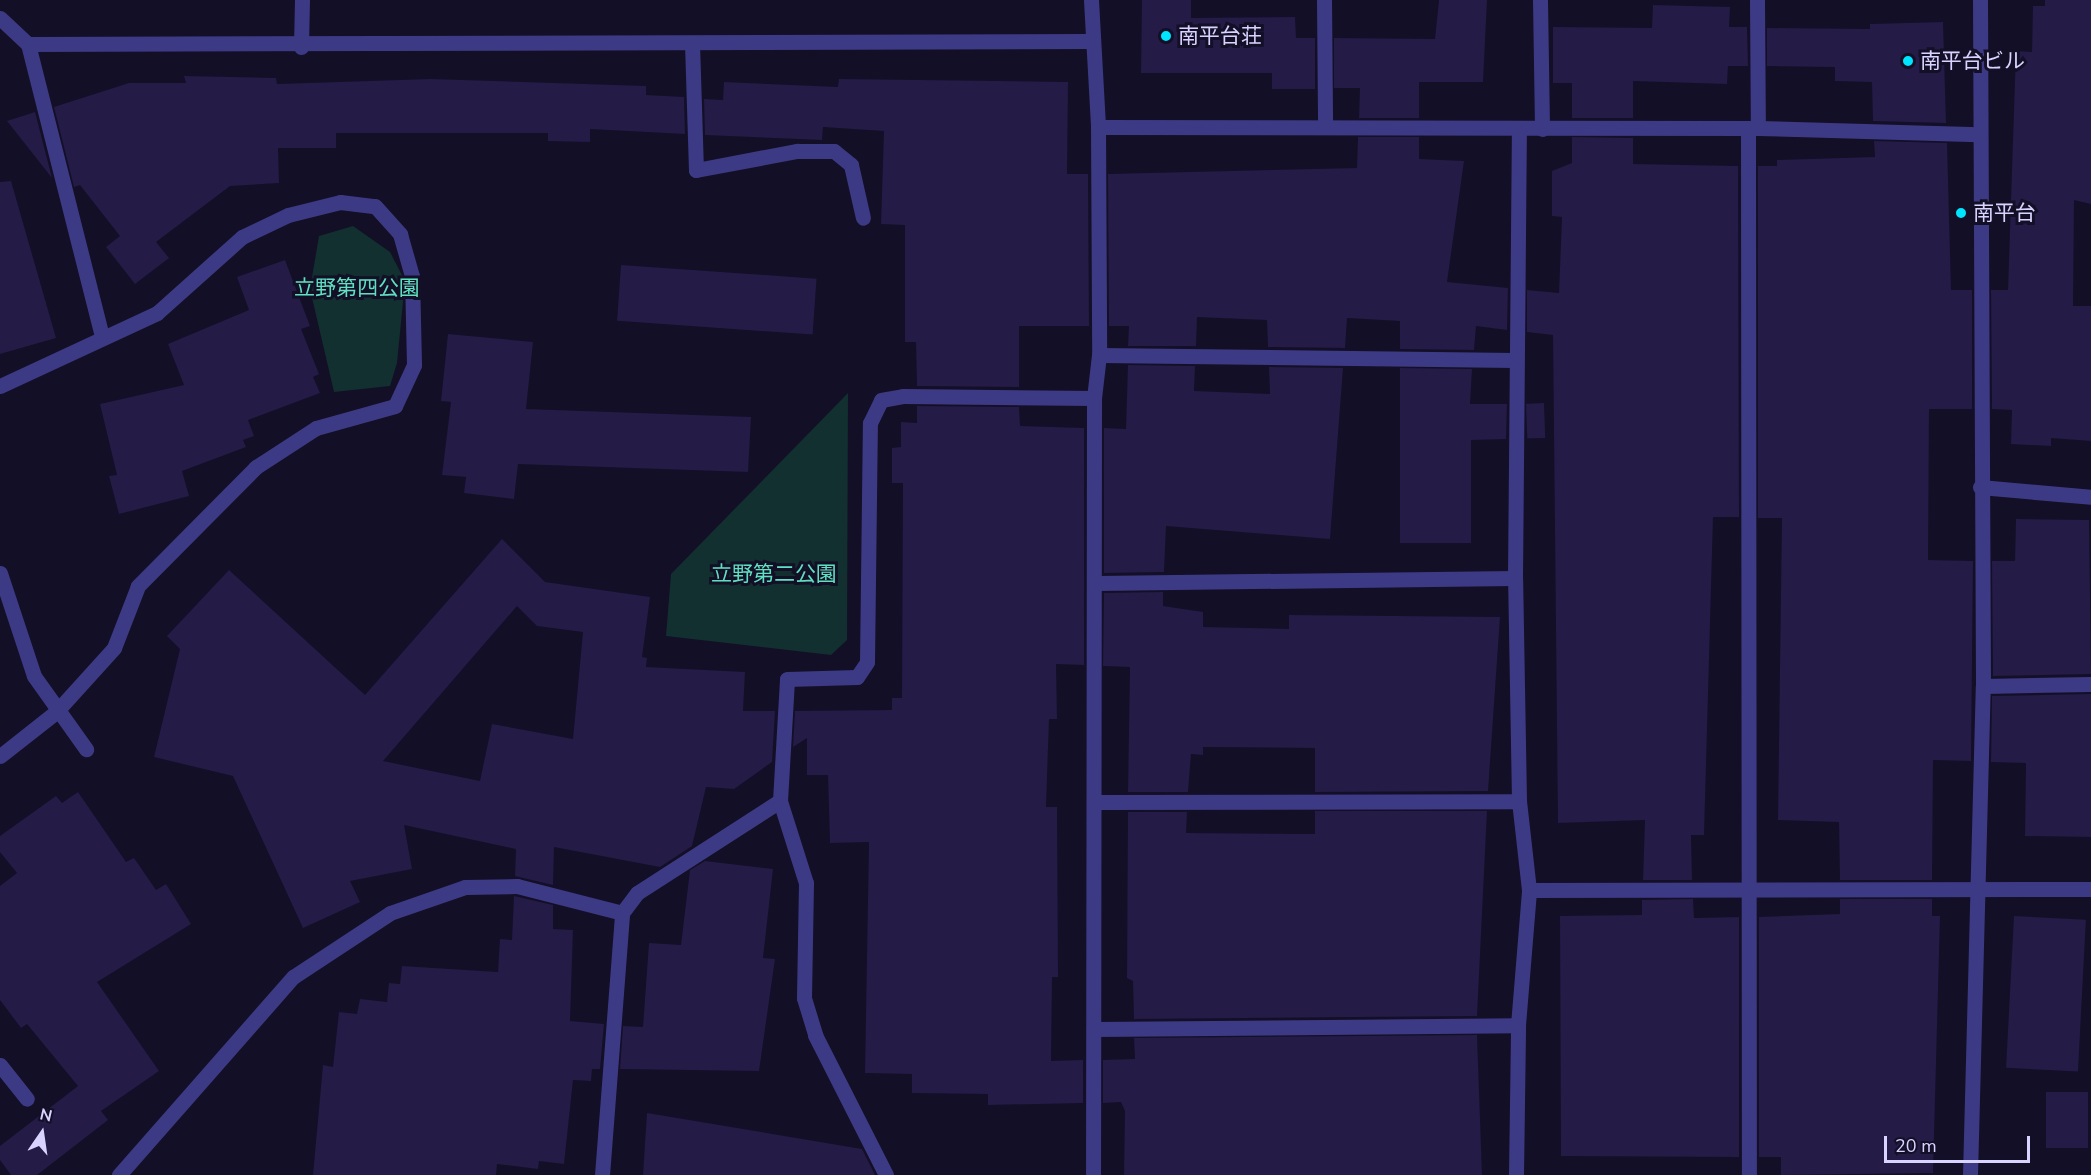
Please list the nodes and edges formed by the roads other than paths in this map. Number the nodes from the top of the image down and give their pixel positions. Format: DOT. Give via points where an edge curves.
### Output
graph roads {
  1 [pos="302,0"];
  2 [pos="1091,0"];
  3 [pos="1324,0"];
  4 [pos="1540,0"];
  5 [pos="1757,0"];
  6 [pos="1980,0"];
  7 [pos="0,18"];
  8 [pos="1090,41"];
  9 [pos="692,43"];
  10 [pos="28,44"];
  11 [pos="301,47"];
  12 [pos="1098,127"];
  13 [pos="1325,127"];
  14 [pos="1542,129"];
  15 [pos="1753,129"];
  16 [pos="1519,131"];
  17 [pos="1979,134"];
  18 [pos="863,218"];
  19 [pos="102,336"];
  20 [pos="1099,355"];
  21 [pos="1515,360"];
  22 [pos="0,386"];
  23 [pos="1094,398"];
  24 [pos="1980,488"];
  25 [pos="2091,497"];
  26 [pos="0,573"];
  27 [pos="1515,578"];
  28 [pos="1097,583"];
  29 [pos="2091,684"];
  30 [pos="1983,686"];
  31 [pos="56,712"];
  32 [pos="86,749"];
  33 [pos="0,756"];
  34 [pos="780,801"];
  35 [pos="1097,801"];
  36 [pos="1519,801"];
  37 [pos="1747,886"];
  38 [pos="2091,889"];
  39 [pos="1528,890"];
  40 [pos="1974,890"];
  41 [pos="622,913"];
  42 [pos="1518,1024"];
  43 [pos="1095,1029"];
  44 [pos="1,1067"];
  45 [pos="27,1099"];
  46 [pos="119,1175"];
  47 [pos="602,1175"];
  48 [pos="885,1175"];
  49 [pos="1093,1175"];
  50 [pos="1516,1175"];
  51 [pos="1749,1175"];
  52 [pos="1970,1175"];
  1 -- 11 [label="street"];
  2 -- 8 [label="street"];
  3 -- 13 [label="street"];
  4 -- 14 [label="street"];
  5 -- 15 [label="street"];
  6 -- 17 [label="street"];
  7 -- 10 [label="street"];
  8 -- 9 [label="street"];
  8 -- 12 [label="street"];
  9 -- 11 [label="street"];
  9 -- 18 [label="street" via="696,170 797,151 834,151 851,165"];
  10 -- 11 [label="street"];
  10 -- 19 [label="street"];
  12 -- 13 [label="street"];
  12 -- 20 [label="street"];
  13 -- 16 [label="street"];
  14 -- 15 [label="street"];
  14 -- 16 [label="street"];
  15 -- 17 [label="street"];
  15 -- 37 [label="street"];
  16 -- 21 [label="street"];
  17 -- 24 [label="street"];
  19 -- 22 [label="street"];
  19 -- 31 [label="street" via="157,313 242,237 288,215 340,202 375,206 400,234 412,276 414,364 396,406 316,428 256,467 138,586 114,648"];
  20 -- 21 [label="street"];
  20 -- 23 [label="street"];
  21 -- 27 [label="street"];
  23 -- 28 [label="street"];
  23 -- 34 [label="street" via="903,396 881,400 870,423 867,662 857,676 787,679"];
  24 -- 25 [label="street"];
  24 -- 30 [label="street"];
  26 -- 31 [label="street" via="34,676"];
  27 -- 28 [label="street"];
  27 -- 36 [label="street"];
  28 -- 35 [label="street"];
  29 -- 30 [label="street"];
  30 -- 40 [label="street"];
  31 -- 32 [label="street"];
  31 -- 33 [label="street"];
  34 -- 41 [label="street" via="637,893"];
  34 -- 48 [label="street" via="806,883 804,998 815,1035"];
  35 -- 36 [label="street"];
  35 -- 43 [label="street"];
  36 -- 39 [label="street"];
  37 -- 39 [label="street"];
  37 -- 40 [label="street"];
  37 -- 51 [label="street"];
  38 -- 40 [label="street"];
  39 -- 42 [label="street"];
  40 -- 52 [label="street"];
  41 -- 46 [label="street" via="517,886 465,887 390,913 293,977"];
  41 -- 47 [label="street"];
  42 -- 43 [label="street"];
  42 -- 50 [label="street"];
  43 -- 49 [label="street"];
  44 -- 45 [label="street"];
}
